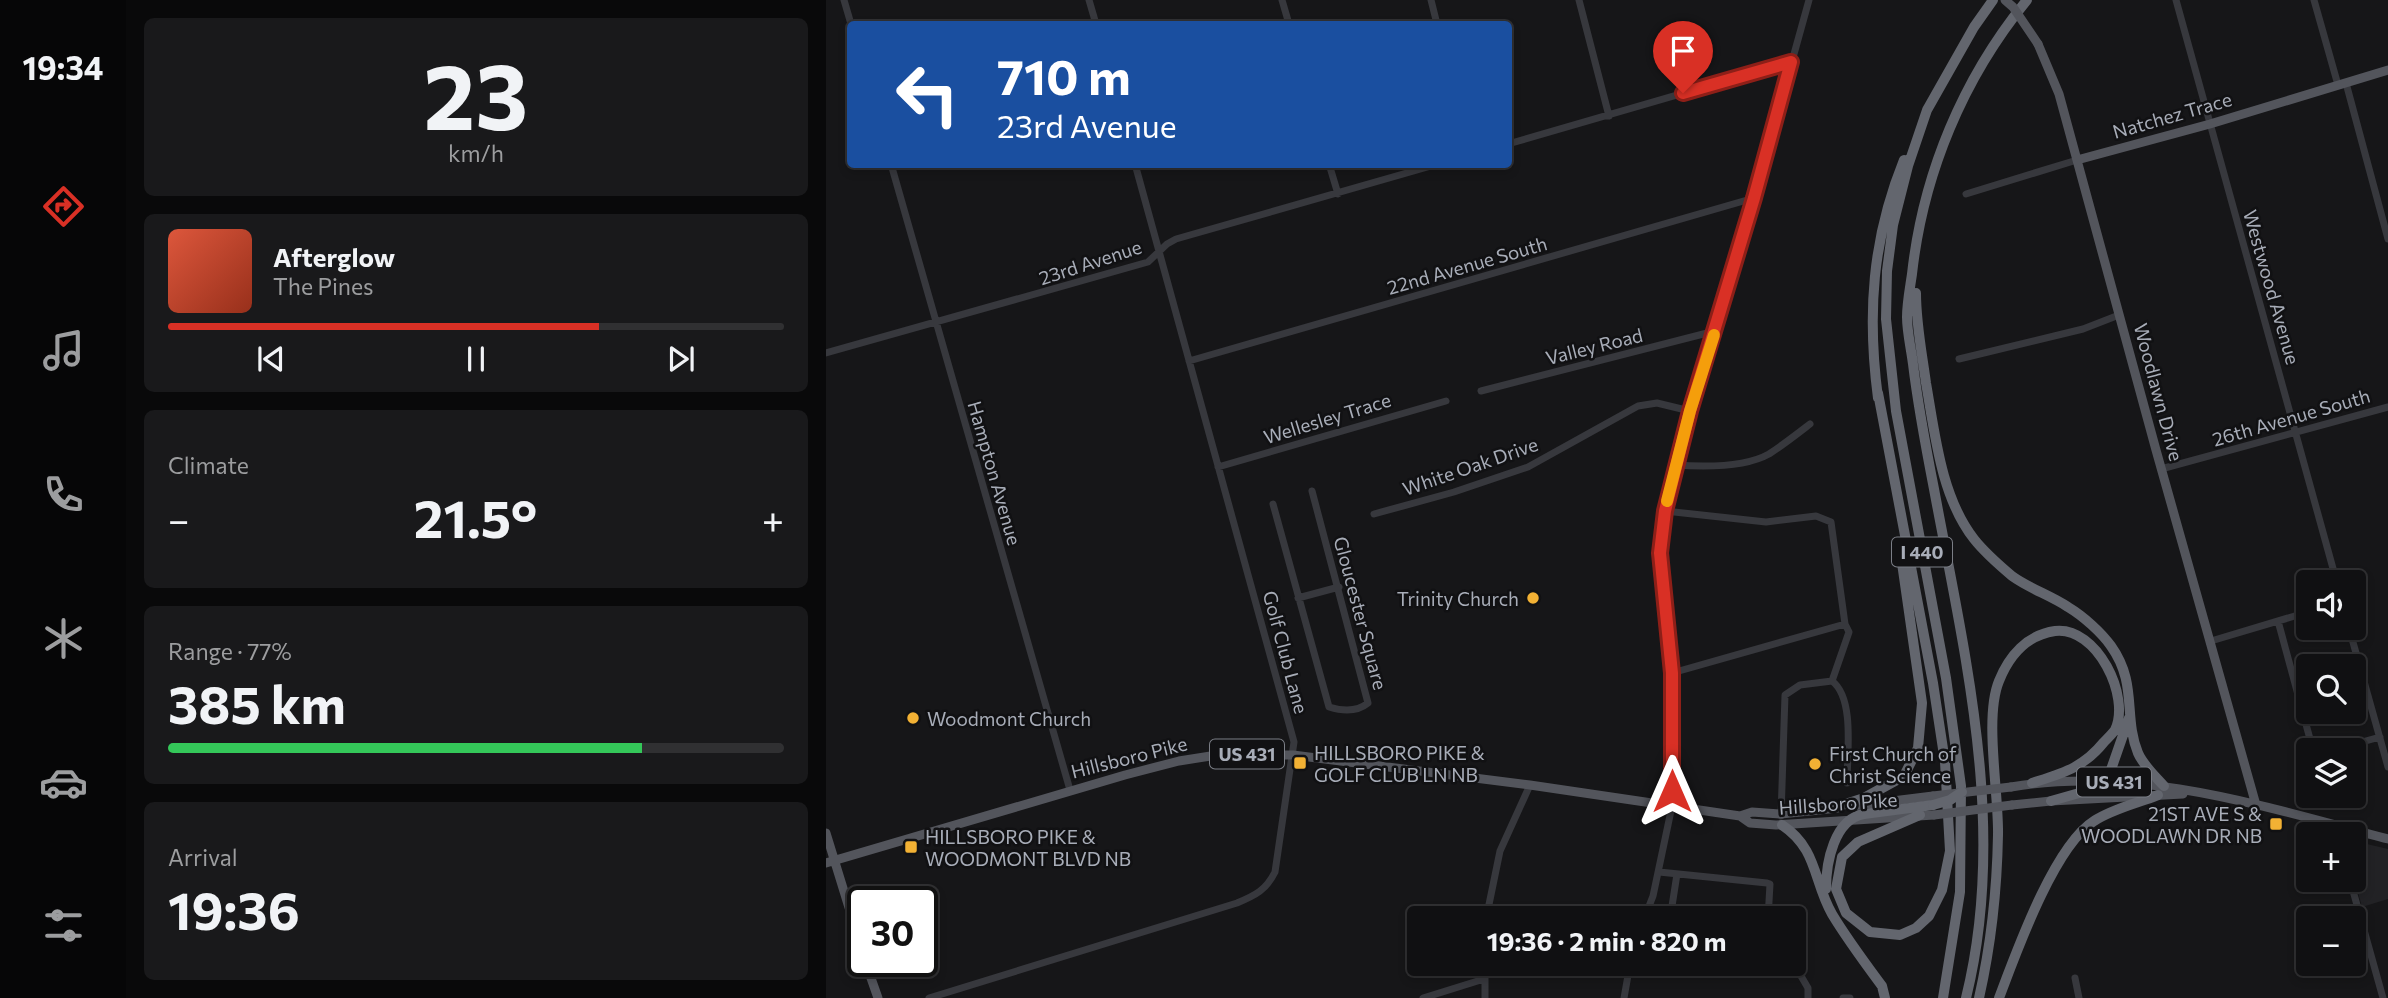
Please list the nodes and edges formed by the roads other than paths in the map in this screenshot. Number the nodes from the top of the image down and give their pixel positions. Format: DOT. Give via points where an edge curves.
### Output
graph roads {
  1 [pos="844,0"];
  2 [pos="1089,0"];
  3 [pos="1282,0"];
  4 [pos="1431,0"];
  5 [pos="1579,0"];
  6 [pos="1809,0"];
  7 [pos="1993,0"];
  8 [pos="2005,0"];
  9 [pos="2027,0"];
  10 [pos="2176,0"];
  11 [pos="2314,0"];
  12 [pos="850,21"];
  13 [pos="1095,21"];
  14 [pos="1288,21"];
  15 [pos="1436,21"];
  16 [pos="1791,62"];
  17 [pos="2388,70"];
  18 [pos="2342,84"];
  19 [pos="1927,110"];
  20 [pos="1609,116"];
  21 [pos="2210,124"];
  22 [pos="1512,143"];
  23 [pos="2077,160"];
  24 [pos="892,168"];
  25 [pos="1136,168"];
  26 [pos="1330,168"];
  27 [pos="1425,168"];
  28 [pos="1338,194"];
  29 [pos="1966,194"];
  30 [pos="1754,198"];
  31 [pos="2388,239"];
  32 [pos="1160,252"];
  33 [pos="1914,252"];
  34 [pos="2119,315"];
  35 [pos="936,324"];
  36 [pos="1715,331"];
  37 [pos="826,353"];
  38 [pos="1959,359"];
  39 [pos="1189,361"];
  40 [pos="1481,391"];
  41 [pos="1878,393"];
  42 [pos="1446,401"];
  43 [pos="2388,407"];
  44 [pos="1690,411"];
  45 [pos="1810,424"];
  46 [pos="2297,433"];
  47 [pos="1675,465"];
  48 [pos="1218,467"];
  49 [pos="2161,469"];
  50 [pos="1312,491"];
  51 [pos="1273,504"];
  52 [pos="1665,511"];
  53 [pos="1374,514"];
  54 [pos="2334,570"];
  55 [pos="1339,587"];
  56 [pos="1298,598"];
  57 [pos="2296,616"];
  58 [pos="2278,621"];
  59 [pos="1845,624"];
  60 [pos="2352,640"];
  61 [pos="2211,641"];
  62 [pos="1672,673"];
  63 [pos="1832,681"];
  64 [pos="2130,714"];
  65 [pos="2380,737"];
  66 [pos="2310,738"];
  67 [pos="2366,741"];
  68 [pos="1293,755"];
  69 [pos="2388,767"];
  70 [pos="2107,781"];
  71 [pos="1847,783"];
  72 [pos="2032,783"];
  73 [pos="1530,785"];
  74 [pos="1070,790"];
  75 [pos="2161,791"];
  76 [pos="1962,793"];
  77 [pos="2051,801"];
  78 [pos="1933,805"];
  79 [pos="2256,805"];
  80 [pos="1672,806"];
  81 [pos="1833,808"];
  82 [pos="1920,815"];
  83 [pos="1781,820"];
  84 [pos="1845,822"];
  85 [pos="2311,822"];
  86 [pos="826,833"];
  87 [pos="2366,835"];
  88 [pos="2388,839"];
  89 [pos="830,862"];
  90 [pos="1658,872"];
  91 [pos="1674,874"];
  92 [pos="2353,892"];
  93 [pos="1826,899"];
  94 [pos="1489,906"];
  95 [pos="1648,906"];
  96 [pos="1671,906"];
  97 [pos="1769,906"];
  98 [pos="847,909"];
  99 [pos="1484,976"];
  100 [pos="1628,976"];
  101 [pos="1801,976"];
  102 [pos="871,977"];
  103 [pos="2075,978"];
  104 [pos="1484,979"];
  105 [pos="878,998"];
  106 [pos="929,998"];
  107 [pos="1423,998"];
  108 [pos="1485,998"];
  109 [pos="1624,998"];
  110 [pos="1808,998"];
  111 [pos="1843,998"];
  112 [pos="1850,998"];
  113 [pos="1885,998"];
  114 [pos="1943,998"];
  115 [pos="1966,998"];
  116 [pos="1979,998"];
  117 [pos="1999,998"];
  118 [pos="2079,998"];
  119 [pos="2383,998"];
  1 -- 12 [label="street"];
  2 -- 13 [label="street"];
  3 -- 14 [label="street"];
  4 -- 15 [label="street"];
  5 -- 20 [label="street"];
  6 -- 16 [label="street"];
  7 -- 19 [label="highway, I 440"];
  8 -- 23 [label="main road, Woodlawn Drive, bridge" via="2038,44 2059,94"];
  9 -- 33 [label="highway, I 440" via="2000,33 1952,121 1932,173"];
  10 -- 21 [label="street, Westwood Avenue"];
  11 -- 18 [label="street"];
  16 -- 20 [label="street"];
  16 -- 30 [label="street"];
  17 -- 18 [label="main road, Natchez Trace"];
  18 -- 21 [label="main road, Natchez Trace"];
  18 -- 31 [label="street"];
  19 -- 41 [label="highway" via="1882,225 1872,325"];
  19 -- 114 [label="highway, I 440" via="1893,225 1886,319 1896,411 1946,678 1961,786 1960,892"];
  20 -- 22 [label="street"];
  21 -- 23 [label="main road, Natchez Trace"];
  21 -- 46 [label="street, Westwood Avenue"];
  23 -- 29 [label="street, Natchez Trace"];
  23 -- 34 [label="main road, Woodlawn Drive"];
  24 -- 35 [label="street, Hampton Avenue"];
  25 -- 32 [label="street, Golf Club Lane"];
  26 -- 28 [label="street"];
  27 -- 28 [label="street, 23rd Avenue"];
  28 -- 32 [label="street, 23rd Avenue" via="1176,239"];
  30 -- 36 [label="street"];
  30 -- 39 [label="street, 22nd Avenue South"];
  32 -- 35 [label="street, 23rd Avenue" via="1148,262"];
  32 -- 39 [label="street, Golf Club Lane"];
  33 -- 64 [label="highway" via="1918,331 1932,419 1953,501 1973,538 1993,559 2039,593 2068,606 2110,643 2128,682"];
  33 -- 115 [label="highway, I 440" via="1907,317 1917,396 1983,781 1982,891"];
  34 -- 38 [label="street" via="2083,329"];
  34 -- 49 [label="main road, Woodlawn Drive"];
  35 -- 37 [label="street, 23rd Avenue"];
  35 -- 74 [label="street, Hampton Avenue"];
  36 -- 40 [label="street, Valley Road"];
  36 -- 44 [label="street"];
  39 -- 48 [label="street, Golf Club Lane"];
  41 -- 81 [label="highway" via="1922,704 1918,748 1904,776 1864,798"];
  41 -- 82 [label="highway" via="1933,683 1945,762 1950,851 1942,890 1929,916 1900,935 1870,932 1846,913 1836,889 1842,857 1858,842"];
  42 -- 48 [label="street, Wellesley Trace"];
  43 -- 46 [label="street, 26th Avenue South"];
  44 -- 47 [label="street"];
  44 -- 53 [label="street, White Oak Drive" via="1657,403 1638,406 1528,467"];
  45 -- 47 [label="street" via="1766,455 1730,464"];
  46 -- 49 [label="street, 26th Avenue South"];
  46 -- 54 [label="street, Westwood Avenue"];
  47 -- 52 [label="street"];
  48 -- 68 [label="street, Golf Club Lane" via="1294,742"];
  49 -- 61 [label="main road, Woodlawn Drive"];
  50 -- 55 [label="street, Gloucester Square"];
  51 -- 56 [label="street, Gloucester Square"];
  52 -- 59 [label="street" via="1766,522 1816,516 1831,522"];
  52 -- 62 [label="street" via="1660,553"];
  55 -- 56 [label="street"];
  55 -- 56 [label="street, Gloucester Square" via="1368,703 1359,708 1329,707"];
  57 -- 58 [label="street"];
  58 -- 61 [label="street"];
  58 -- 66 [label="street"];
  59 -- 62 [label="street"];
  59 -- 63 [label="street" via="1849,632"];
  60 -- 65 [label="street"];
  61 -- 79 [label="main road, Woodlawn Drive"];
  62 -- 80 [label="street"];
  63 -- 71 [label="street" via="1847,702"];
  63 -- 83 [label="street" via="1800,685 1785,695"];
  64 -- 70 [label="highway"];
  64 -- 75 [label="highway" via="2139,756"];
  65 -- 67 [label="street"];
  65 -- 69 [label="street"];
  68 -- 73 [label="main road, Hillsboro Pike / US 431"];
  68 -- 74 [label="main road, Hillsboro Pike / US 431" via="1217,755"];
  68 -- 106 [label="street, Golf Club Lane" via="1275,872 1258,895"];
  70 -- 72 [label="main road, Hillsboro Pike / US 431"];
  70 -- 75 [label="main road, Hillsboro Pike / US 431"];
  70 -- 77 [label="highway"];
  72 -- 76 [label="main road, Hillsboro Pike / US 431, bridge"];
  72 -- 116 [label="highway" via="2072,771 2115,729 2118,703 2111,673 2098,650 2077,635 2057,631 2033,638 2013,654 1997,684 1993,717 1998,833 1987,960"];
  73 -- 80 [label="main road, Hillsboro Pike / US 431"];
  73 -- 94 [label="street" via="1500,851"];
  74 -- 89 [label="main road, Hillsboro Pike / US 431"];
  75 -- 77 [label="main road, Hillsboro Pike / US 431"];
  75 -- 79 [label="main road, Hillsboro Pike / US 431"];
  75 -- 117 [label="highway" via="2096,819 2077,836 2049,878"];
  76 -- 78 [label="highway, bridge"];
  77 -- 78 [label="main road, Hillsboro Pike / US 431, bridge"];
  78 -- 81 [label="main road, Hillsboro Pike / US 431"];
  78 -- 82 [label="main road, Hillsboro Pike / US 431"];
  78 -- 84 [label="highway" via="1864,814"];
  79 -- 85 [label="main road, US 431"];
  80 -- 83 [label="main road, Hillsboro Pike / US 431" via="1740,816 1750,823"];
  80 -- 90 [label="street"];
  81 -- 83 [label="main road, Hillsboro Pike / US 431"];
  82 -- 84 [label="main road, Hillsboro Pike / US 431"];
  83 -- 84 [label="main road, Hillsboro Pike / US 431"];
  83 -- 93 [label="highway" via="1809,853"];
  84 -- 93 [label="highway" via="1831,852"];
  86 -- 89 [label="main road"];
  87 -- 88 [label="main road, US 431"];
  89 -- 98 [label="main road"];
  90 -- 91 [label="street"];
  90 -- 95 [label="street"];
  91 -- 96 [label="street"];
  91 -- 97 [label="street" via="1770,884"];
  92 -- 119 [label="street"];
  93 -- 113 [label="highway" via="1882,986"];
  99 -- 104 [label="street"];
  100 -- 109 [label="street"];
  101 -- 110 [label="street"];
  102 -- 105 [label="main road"];
  103 -- 118 [label="street"];
  104 -- 107 [label="street"];
  104 -- 108 [label="street"];
  111 -- 112 [label="street"];
}
